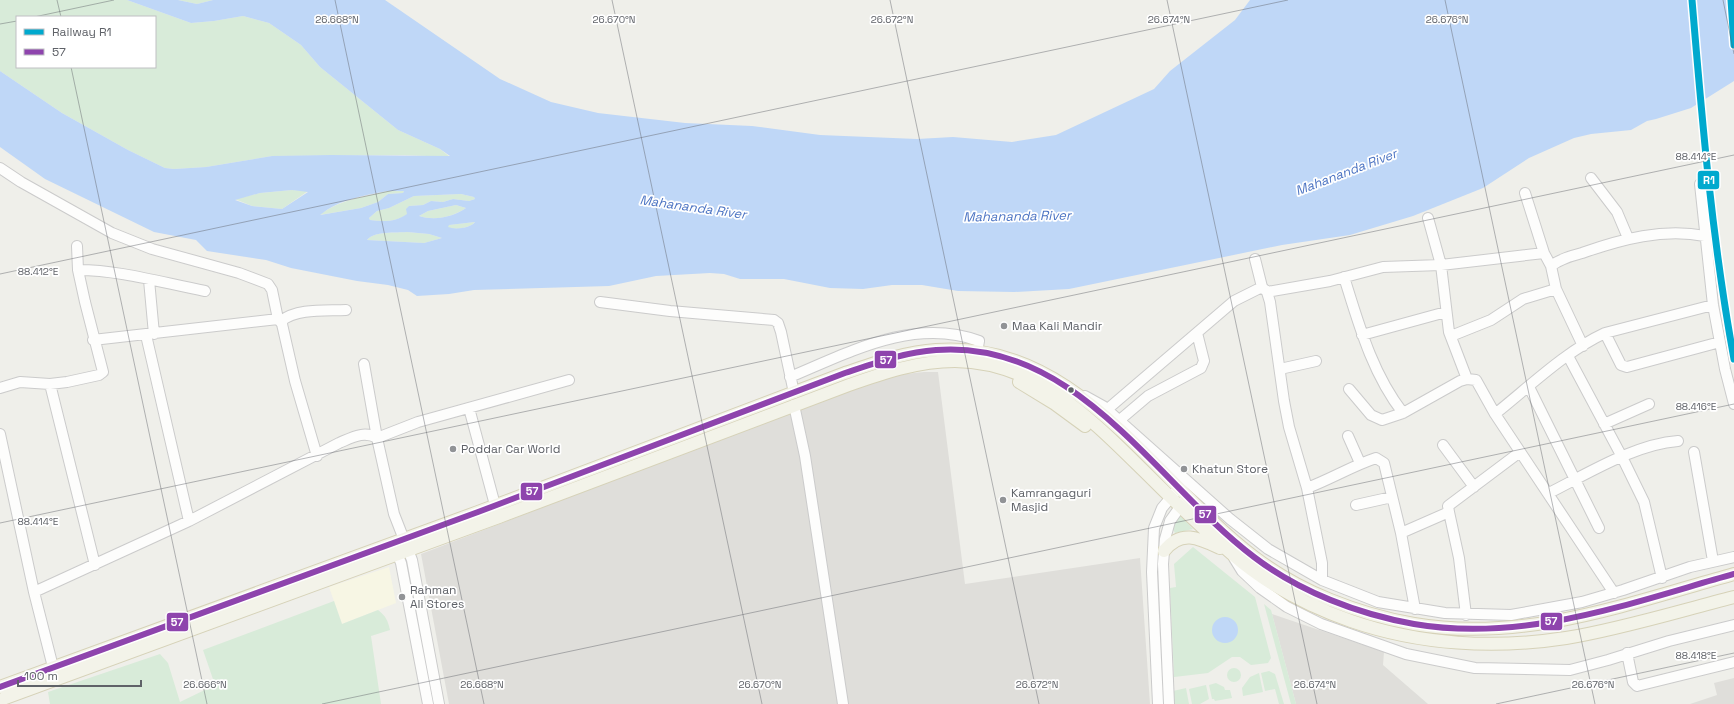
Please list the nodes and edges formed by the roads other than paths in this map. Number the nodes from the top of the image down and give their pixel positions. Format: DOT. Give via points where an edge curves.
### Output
graph roads {
  1 [pos="0,168"];
  2 [pos="1591,178"];
  3 [pos="1700,184"];
  4 [pos="1525,193"];
  5 [pos="1428,218"];
  6 [pos="1705,236"];
  7 [pos="1628,238"];
  8 [pos="77,246"];
  9 [pos="1544,253"];
  10 [pos="1255,259"];
  11 [pos="1441,265"];
  12 [pos="1551,266"];
  13 [pos="78,270"];
  14 [pos="1344,277"];
  15 [pos="149,280"];
  16 [pos="1556,289"];
  17 [pos="1265,290"];
  18 [pos="205,291"];
  19 [pos="600,302"];
  20 [pos="1713,305"];
  21 [pos="346,310"];
  22 [pos="1446,312"];
  23 [pos="279,320"];
  24 [pos="1197,333"];
  25 [pos="1605,333"];
  26 [pos="150,334"];
  27 [pos="1362,335"];
  28 [pos="1451,336"];
  29 [pos="93,340"];
  30 [pos="1720,342"];
  31 [pos="1583,346"];
  32 [pos="976,352"];
  33 [pos="1568,356"];
  34 [pos="1316,361"];
  35 [pos="364,364"];
  36 [pos="1280,369"];
  37 [pos="790,377"];
  38 [pos="1467,379"];
  39 [pos="569,380"];
  40 [pos="50,384"];
  41 [pos="1529,387"];
  42 [pos="0,388"];
  43 [pos="1349,389"];
  44 [pos="794,393"];
  45 [pos="1649,404"];
  46 [pos="1734,404"];
  47 [pos="794,406"];
  48 [pos="469,408"];
  49 [pos="1105,412"];
  50 [pos="1402,413"];
  51 [pos="1495,414"];
  52 [pos="1117,423"];
  53 [pos="1604,424"];
  54 [pos="0,434"];
  55 [pos="1348,436"];
  56 [pos="377,438"];
  57 [pos="1678,441"];
  58 [pos="1443,446"];
  59 [pos="2,450"];
  60 [pos="1520,452"];
  61 [pos="1694,452"];
  62 [pos="317,456"];
  63 [pos="1622,458"];
  64 [pos="1360,463"];
  65 [pos="1574,480"];
  66 [pos="1190,483"];
  67 [pos="1474,487"];
  68 [pos="1307,488"];
  69 [pos="1549,493"];
  70 [pos="1179,496"];
  71 [pos="1392,497"];
  72 [pos="495,505"];
  73 [pos="1356,505"];
  74 [pos="1449,512"];
  75 [pos="189,520"];
  76 [pos="1599,528"];
  77 [pos="1401,533"];
  78 [pos="401,547"];
  79 [pos="1164,551"];
  80 [pos="1232,554"];
  81 [pos="1734,557"];
  82 [pos="1713,561"];
  83 [pos="95,565"];
  84 [pos="1152,572"];
  85 [pos="1164,572"];
  86 [pos="1734,574"];
  87 [pos="1662,578"];
  88 [pos="1322,580"];
  89 [pos="34,592"];
  90 [pos="1614,593"];
  91 [pos="1734,597"];
  92 [pos="1415,609"];
  93 [pos="1466,615"];
  94 [pos="1734,624"];
  95 [pos="1627,653"];
  96 [pos="1734,662"];
  97 [pos="53,667"];
  98 [pos="1168,683"];
  99 [pos="1157,684"];
  100 [pos="0,687"];
  101 [pos="0,700"];
  102 [pos="428,704"];
  103 [pos="439,704"];
  104 [pos="843,704"];
  105 [pos="1158,704"];
  106 [pos="1170,704"];
  1 -- 23 [label="street" via="112,233 152,249 239,273 268,284 272,290"];
  2 -- 7 [label="street" via="1617,212"];
  3 -- 6 [label="street"];
  4 -- 9 [label="street"];
  5 -- 11 [label="street"];
  6 -- 7 [label="street" via="1690,233"];
  6 -- 20 [label="street"];
  7 -- 12 [label="street" via="1563,259"];
  8 -- 13 [label="street"];
  9 -- 11 [label="street"];
  9 -- 12 [label="street"];
  10 -- 17 [label="street"];
  11 -- 14 [label="street" via="1384,267"];
  11 -- 22 [label="street"];
  12 -- 16 [label="street"];
  13 -- 15 [label="street"];
  13 -- 29 [label="street"];
  14 -- 17 [label="street"];
  14 -- 27 [label="street"];
  15 -- 18 [label="street"];
  15 -- 26 [label="street"];
  16 -- 28 [label="street" via="1523,299 1491,320"];
  16 -- 31 [label="street"];
  17 -- 24 [label="street" via="1234,301"];
  17 -- 36 [label="street"];
  19 -- 37 [label="street" via="646,309 774,320 781,332"];
  20 -- 25 [label="street"];
  20 -- 30 [label="street"];
  21 -- 23 [label="street" via="298,313"];
  22 -- 27 [label="street"];
  22 -- 28 [label="street"];
  23 -- 26 [label="street"];
  23 -- 62 [label="street"];
  24 -- 49 [label="street"];
  24 -- 52 [label="street" via="1204,361 1201,368 1148,396"];
  25 -- 30 [label="street" via="1621,364 1627,367"];
  25 -- 31 [label="street"];
  26 -- 29 [label="street"];
  26 -- 75 [label="street"];
  27 -- 50 [label="street" via="1386,391"];
  28 -- 38 [label="street"];
  29 -- 40 [label="street" via="103,372"];
  30 -- 46 [label="street"];
  31 -- 33 [label="street"];
  32 -- 37 [label="street" via="980,341 942,334 914,334 870,344"];
  32 -- 44 [label="main road" via="930,345 877,354 819,376"];
  32 -- 49 [label="main road" via="1022,363 1061,382"];
  33 -- 41 [label="street"];
  33 -- 53 [label="street"];
  34 -- 36 [label="street"];
  35 -- 56 [label="street"];
  36 -- 68 [label="street" via="1289,427"];
  37 -- 44 [label="street"];
  38 -- 50 [label="street"];
  38 -- 51 [label="street" via="1476,380"];
  39 -- 48 [label="street"];
  40 -- 42 [label="street" via="20,382"];
  40 -- 83 [label="street"];
  41 -- 51 [label="street"];
  41 -- 65 [label="street"];
  43 -- 50 [label="street" via="1376,418 1390,419"];
  44 -- 72 [label="main road"];
  45 -- 53 [label="street"];
  47 -- 70 [label="main road" via="849,384 901,368 956,361 980,364 1031,388 1056,404 1097,436 1121,449"];
  47 -- 78 [label="main road"];
  47 -- 104 [label="street" via="805,456"];
  48 -- 56 [label="street" via="418,422"];
  48 -- 72 [label="street"];
  49 -- 52 [label="main road"];
  51 -- 60 [label="street"];
  52 -- 66 [label="street"];
  52 -- 70 [label="main road"];
  53 -- 63 [label="street"];
  54 -- 59 [label="street"];
  55 -- 64 [label="street"];
  56 -- 62 [label="street" via="362,434 339,443"];
  56 -- 78 [label="street"];
  57 -- 63 [label="street" via="1657,443"];
  58 -- 67 [label="street"];
  59 -- 89 [label="street"];
  60 -- 67 [label="street"];
  60 -- 69 [label="street"];
  61 -- 82 [label="street"];
  62 -- 75 [label="street"];
  63 -- 65 [label="street"];
  63 -- 87 [label="street" via="1644,502"];
  64 -- 68 [label="street"];
  64 -- 71 [label="street" via="1376,458 1384,463"];
  65 -- 69 [label="street"];
  65 -- 76 [label="street"];
  66 -- 70 [label="street"];
  66 -- 88 [label="street" via="1268,550"];
  67 -- 74 [label="street" via="1448,506"];
  68 -- 88 [label="street" via="1322,563"];
  69 -- 90 [label="street"];
  70 -- 79 [label="street" via="1166,528"];
  70 -- 80 [label="main road"];
  70 -- 84 [label="street" via="1157,518 1154,528"];
  70 -- 86 [label="main road" via="1243,548 1297,584 1355,608 1396,620 1430,626 1484,629 1558,622"];
  71 -- 73 [label="street"];
  71 -- 77 [label="street"];
  72 -- 78 [label="main road"];
  74 -- 77 [label="street"];
  74 -- 93 [label="street" via="1459,558"];
  75 -- 83 [label="street"];
  77 -- 92 [label="street"];
  78 -- 97 [label="main road"];
  78 -- 101 [label="main road"];
  78 -- 102 [label="street" via="401,563"];
  78 -- 103 [label="street" via="412,560"];
  79 -- 80 [label="main road" via="1176,541 1191,537 1202,539"];
  79 -- 85 [label="street"];
  80 -- 91 [label="main road" via="1297,598 1352,622 1399,635 1468,644 1520,643 1569,637"];
  80 -- 95 [label="street" via="1242,571 1260,588 1287,607 1334,629 1406,654 1475,668 1557,671 1582,668"];
  81 -- 82 [label="street"];
  82 -- 87 [label="street"];
  83 -- 89 [label="street"];
  84 -- 85 [label="street"];
  84 -- 99 [label="street"];
  85 -- 98 [label="street"];
  87 -- 90 [label="street"];
  88 -- 92 [label="street" via="1378,602"];
  89 -- 97 [label="street"];
  90 -- 93 [label="street" via="1530,612 1496,616"];
  92 -- 93 [label="street"];
  94 -- 95 [label="street"];
  95 -- 96 [label="street" via="1637,686"];
  97 -- 100 [label="main road"];
  98 -- 99 [label="street"];
  98 -- 106 [label="street"];
  99 -- 105 [label="street"];
}
